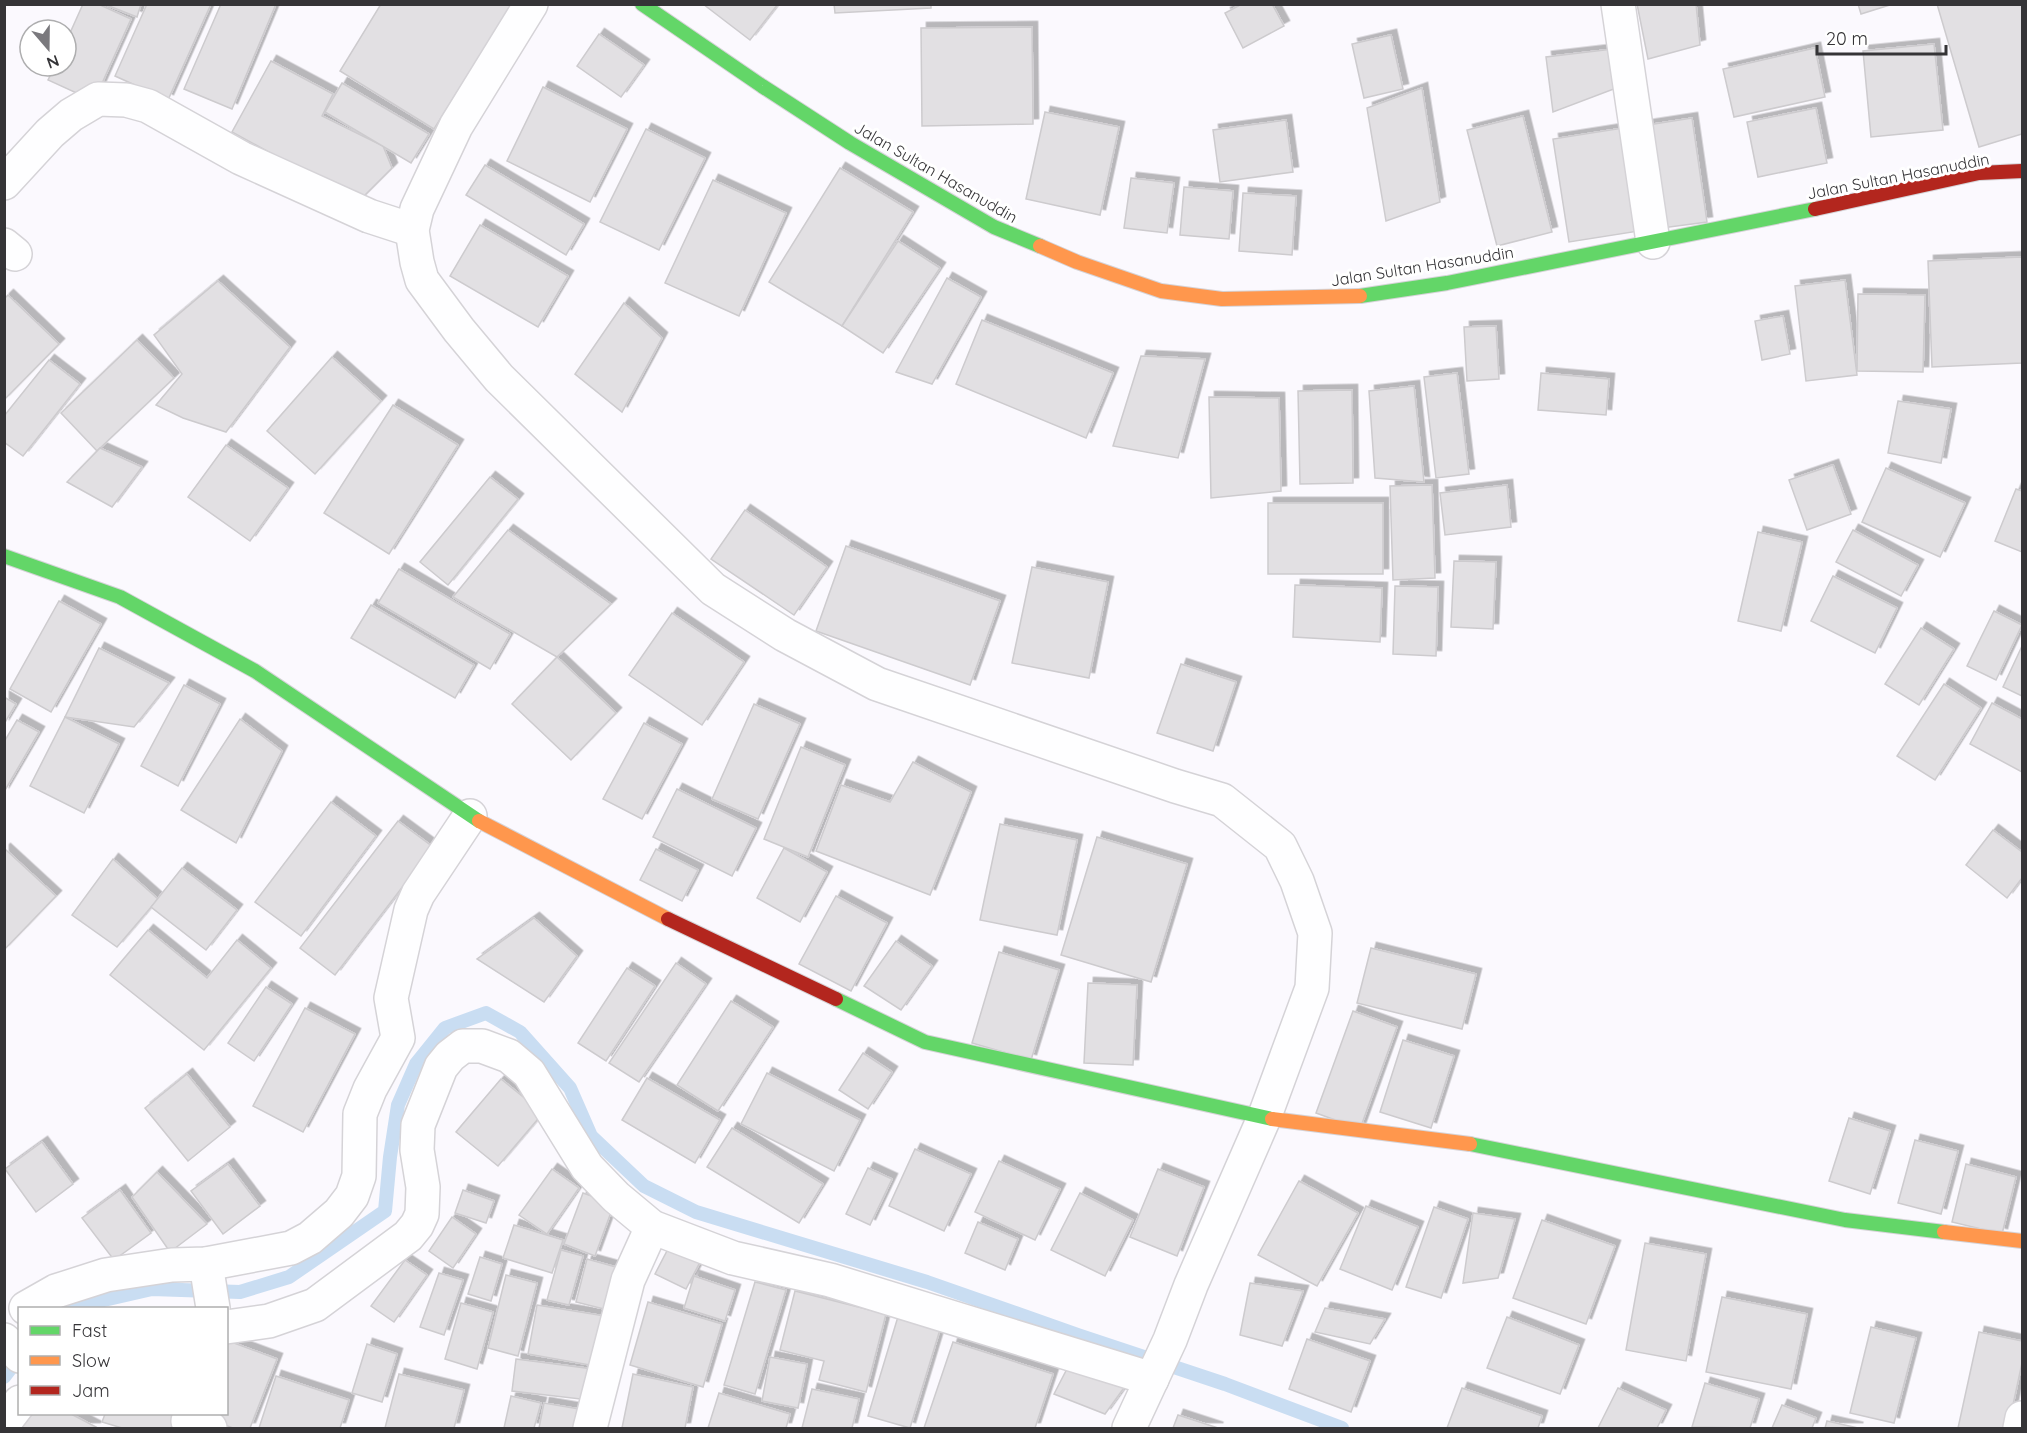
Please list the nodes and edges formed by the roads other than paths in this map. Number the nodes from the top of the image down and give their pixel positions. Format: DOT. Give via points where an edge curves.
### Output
graph roads {
  1 [pos="531,4"];
  2 [pos="642,4"];
  3 [pos="1618,4"];
  4 [pos="2022,171"];
  5 [pos="4,183"];
  6 [pos="412,230"];
  7 [pos="1653,242"];
  8 [pos="4,556"];
  9 [pos="470,816"];
  10 [pos="1264,1118"];
  11 [pos="652,1227"];
  12 [pos="2022,1241"];
  13 [pos="209,1285"];
  14 [pos="28,1307"];
  15 [pos="228,1327"];
  16 [pos="1152,1379"];
  17 [pos="18,1405"];
  18 [pos="2022,1418"];
  19 [pos="4,1423"];
  20 [pos="590,1428"];
  21 [pos="1129,1428"];
  22 [pos="2020,1428"];
  1 -- 6 [label="street" via="456,126 417,209"];
  2 -- 7 [label="street, Jalan Sultan Hasanuddin" via="850,143 994,227 1161,291 1222,300 1352,297"];
  3 -- 7 [label="street"];
  4 -- 7 [label="street, Jalan Sultan Hasanuddin" via="1979,173"];
  5 -- 6 [label="street" via="71,115 98,99 126,100 148,106 241,158 369,216"];
  6 -- 10 [label="street" via="422,280 459,330 507,386 713,589 785,635 877,684 1222,800 1280,846 1315,933 1312,988"];
  8 -- 9 [label="street" via="120,597 255,670"];
  9 -- 10 [label="street" via="640,906 925,1042"];
  9 -- 13 [label="street" via="411,910 391,999 398,1038 360,1113 359,1176 352,1196 310,1238"];
  10 -- 12 [label="street" via="1489,1146 1845,1220"];
  10 -- 16 [label="street"];
  11 -- 15 [label="street" via="587,1167 529,1072 509,1056 482,1046 463,1046 441,1067 418,1125 422,1214 408,1236 315,1305 269,1321"];
  11 -- 16 [label="street" via="734,1258 830,1280"];
  11 -- 20 [label="street" via="628,1280"];
  13 -- 14 [label="street" via="172,1265 106,1275 56,1291"];
  16 -- 21 [label="street"];
  17 -- 19 [label="street"];
  18 -- 22 [label="street"];
}
